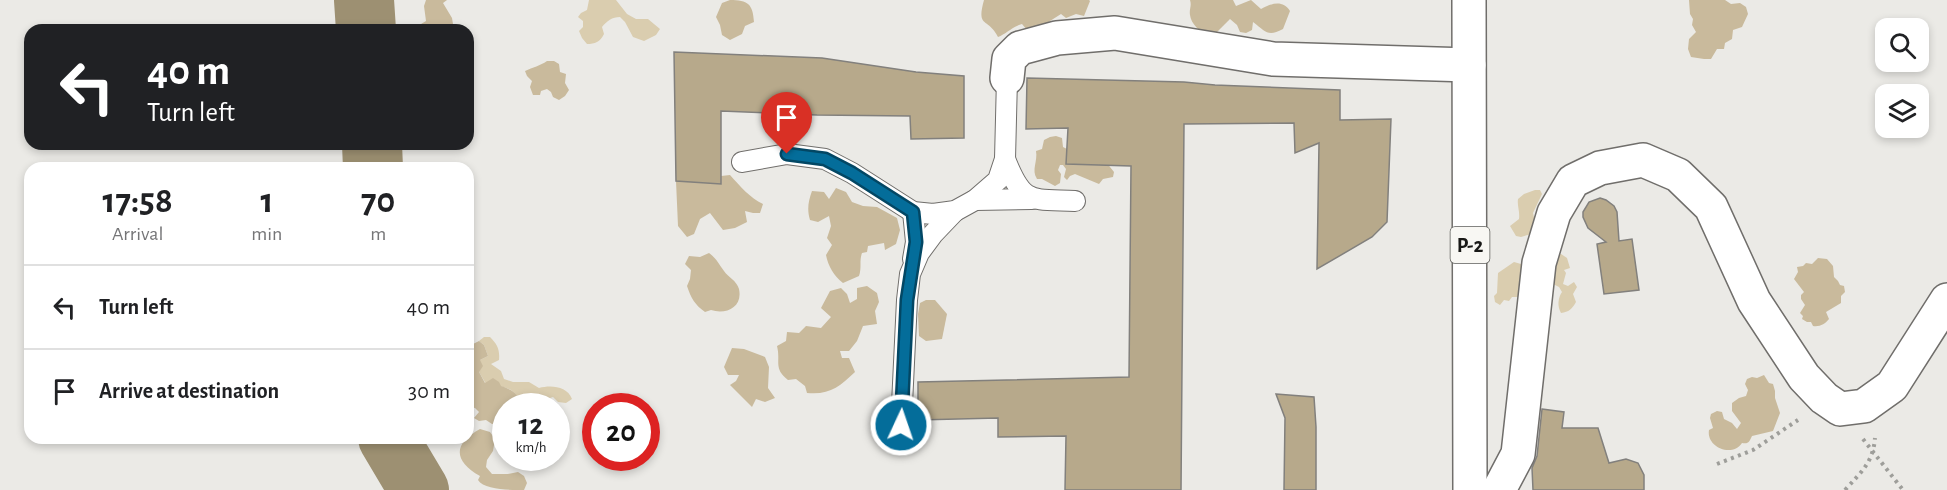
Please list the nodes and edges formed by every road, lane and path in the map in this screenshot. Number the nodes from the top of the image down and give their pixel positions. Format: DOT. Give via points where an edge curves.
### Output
graph roads {
  1 [pos="1469,0"];
  2 [pos="1470,64"];
  3 [pos="1007,78"];
  4 [pos="1005,159"];
  5 [pos="742,162"];
  6 [pos="1032,199"];
  7 [pos="975,200"];
  8 [pos="1075,201"];
  9 [pos="955,211"];
  10 [pos="913,212"];
  11 [pos="910,274"];
  12 [pos="1947,300"];
  13 [pos="1835,405"];
  14 [pos="901,425"];
  15 [pos="1717,464"];
  16 [pos="1470,490"];
  17 [pos="1499,490"];
  18 [pos="1903,490"];
  1 -- 2 [label="main road, P-2"];
  2 -- 3 [label="main road" via="1273,59 1115,33 1057,38 1020,48 1009,59"];
  2 -- 16 [label="main road, P-2"];
  3 -- 4 [label="lane"];
  4 -- 6 [label="lane" via="1022,192"];
  4 -- 7 [label="lane" via="998,180"];
  5 -- 10 [label="lane" via="787,154 825,159"];
  6 -- 7 [label="lane"];
  6 -- 8 [label="lane"];
  7 -- 9 [label="lane"];
  9 -- 10 [label="lane"];
  9 -- 11 [label="lane" via="919,253"];
  10 -- 11 [label="lane" via="916,242"];
  11 -- 14 [label="lane"];
  12 -- 13 [label="main road" via="1892,386 1864,405"];
  13 -- 15 [label="path" via="1807,413 1753,450"];
  13 -- 17 [label="main road" via="1804,377 1754,301 1711,207 1678,176 1643,160 1600,168 1574,181 1554,213 1539,263 1518,454"];
  13 -- 18 [label="path"];
}
